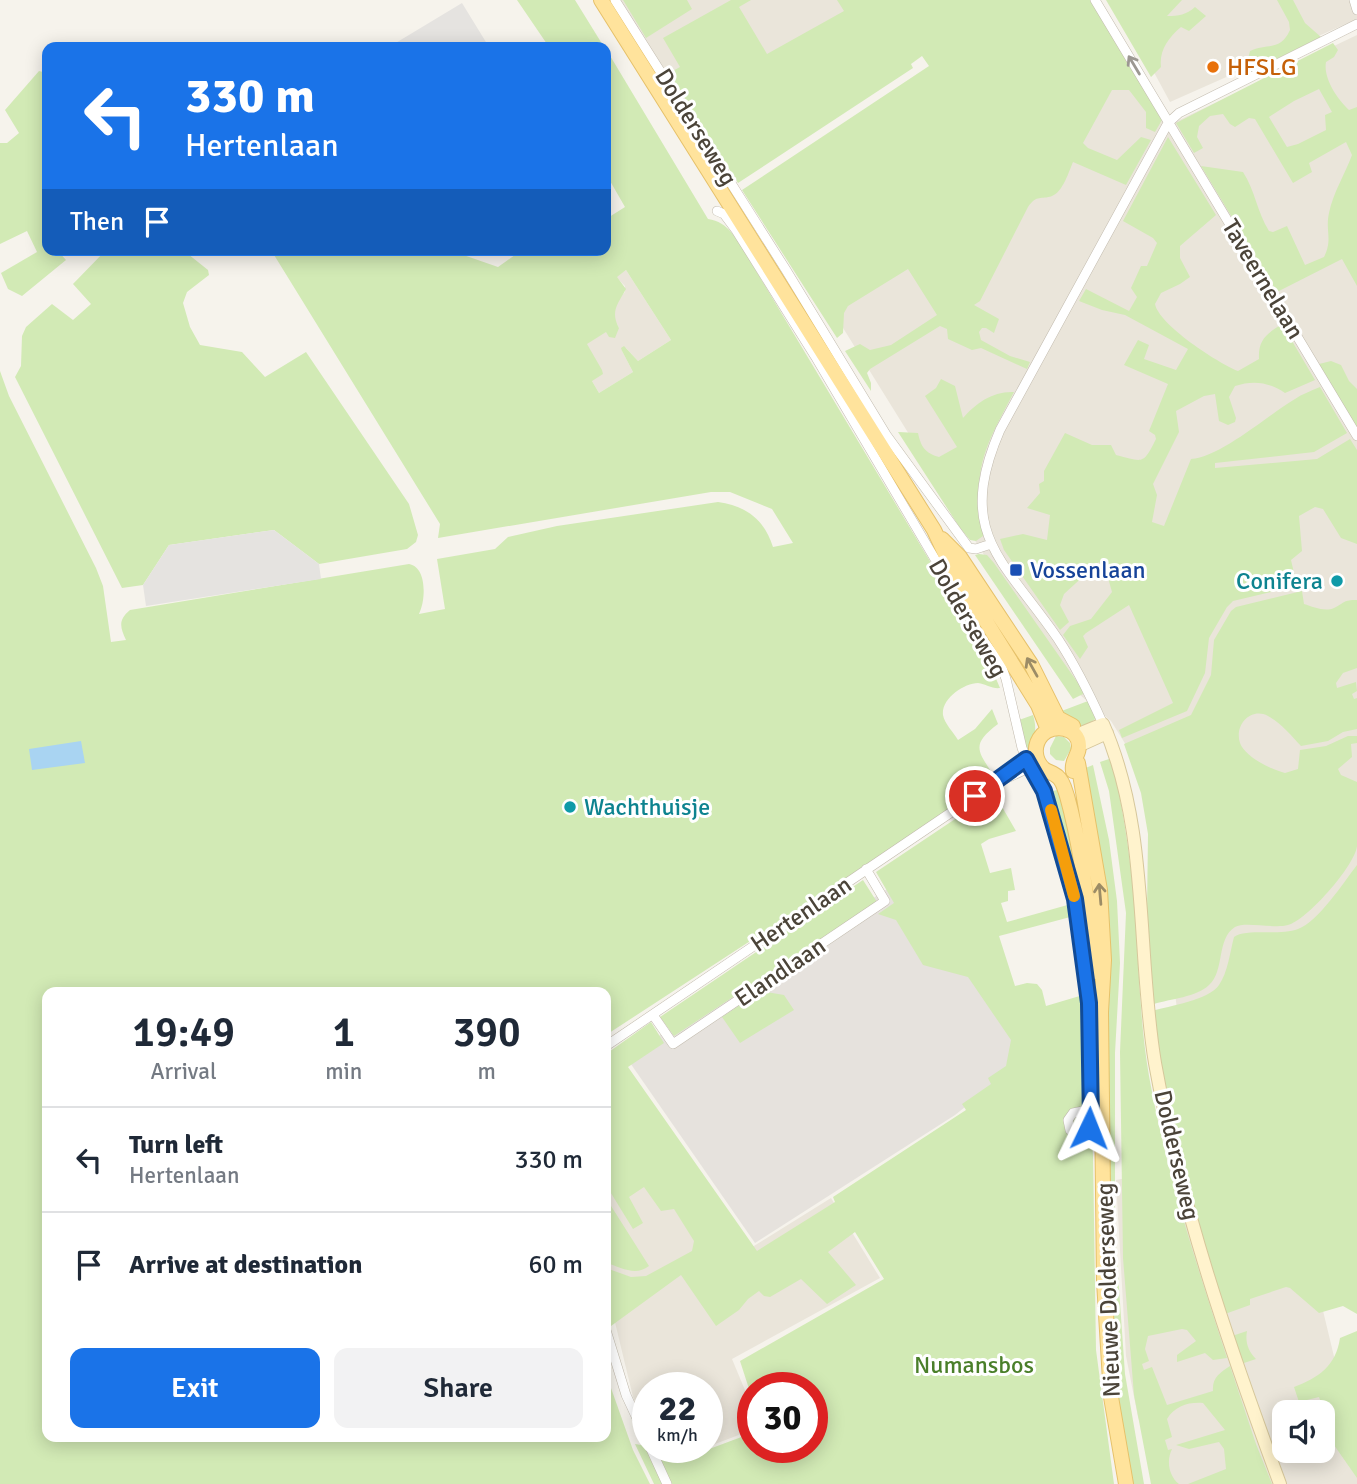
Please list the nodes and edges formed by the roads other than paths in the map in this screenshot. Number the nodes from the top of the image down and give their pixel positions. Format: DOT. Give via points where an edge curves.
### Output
graph roads {
  1 [pos="601,0"];
  2 [pos="615,0"];
  3 [pos="1095,0"];
  4 [pos="1354,0"];
  5 [pos="1357,10"];
  6 [pos="1357,24"];
  7 [pos="1168,123"];
  8 [pos="717,211"];
  9 [pos="1357,436"];
  10 [pos="934,530"];
  11 [pos="991,544"];
  12 [pos="1105,728"];
  13 [pos="1045,732"];
  14 [pos="1077,733"];
  15 [pos="1038,763"];
  16 [pos="1075,765"];
  17 [pos="866,869"];
  18 [pos="1101,1012"];
  19 [pos="653,1014"];
  20 [pos="611,1043"];
  21 [pos="1090,1116"];
  22 [pos="611,1346"];
  23 [pos="632,1408"];
  24 [pos="657,1463"];
  25 [pos="667,1484"];
  26 [pos="1126,1484"];
  27 [pos="1280,1484"];
  1 -- 10 [label="main road, Dolderseweg"];
  2 -- 11 [label="street, Dolderseweg" via="887,436 969,548"];
  7 -- 3 [label="street, Taveernelaan, one-way"];
  4 -- 5 [label="street"];
  6 -- 7 [label="street" via="1179,113"];
  7 -- 9 [label="street, Taveernelaan"];
  7 -- 11 [label="street" via="991,451 981,504"];
  8 -- 15 [label="street, Dolderseweg" via="736,230 815,356 1001,665"];
  10 -- 13 [label="main road, Dolderseweg" via="1032,698"];
  14 -- 10 [label="main road, Dolderseweg, one-way" via="1058,718 1031,664 960,557"];
  11 -- 12 [label="street, Dolderseweg" via="1059,641"];
  12 -- 14 [label="main road"];
  12 -- 27 [label="main road, Dolderseweg" via="1130,815 1155,1059 1174,1161 1240,1377"];
  13 -- 14 [label="main road" via="1062,728"];
  13 -- 15 [label="main road" via="1038,741"];
  14 -- 16 [label="main road" via="1083,755"];
  15 -- 16 [label="main road" via="1056,768"];
  15 -- 17 [label="street, Hertenlaan" via="996,782"];
  15 -- 18 [label="main road, Nieuwe Dolderseweg" via="1059,777 1073,824"];
  15 -- 21 [label="street, Dolderseweg" via="1075,899 1089,1003"];
  18 -- 16 [label="main road, Nieuwe Dolderseweg, one-way" via="1100,890"];
  17 -- 19 [label="street, Hertenlaan"];
  17 -- 19 [label="street, Elandlaan" via="885,901 673,1044"];
  18 -- 26 [label="main road, Nieuwe Dolderseweg" via="1108,1362"];
  19 -- 20 [label="street, Hertenlaan"];
  22 -- 23 [label="street"];
  24 -- 25 [label="street"];
}
